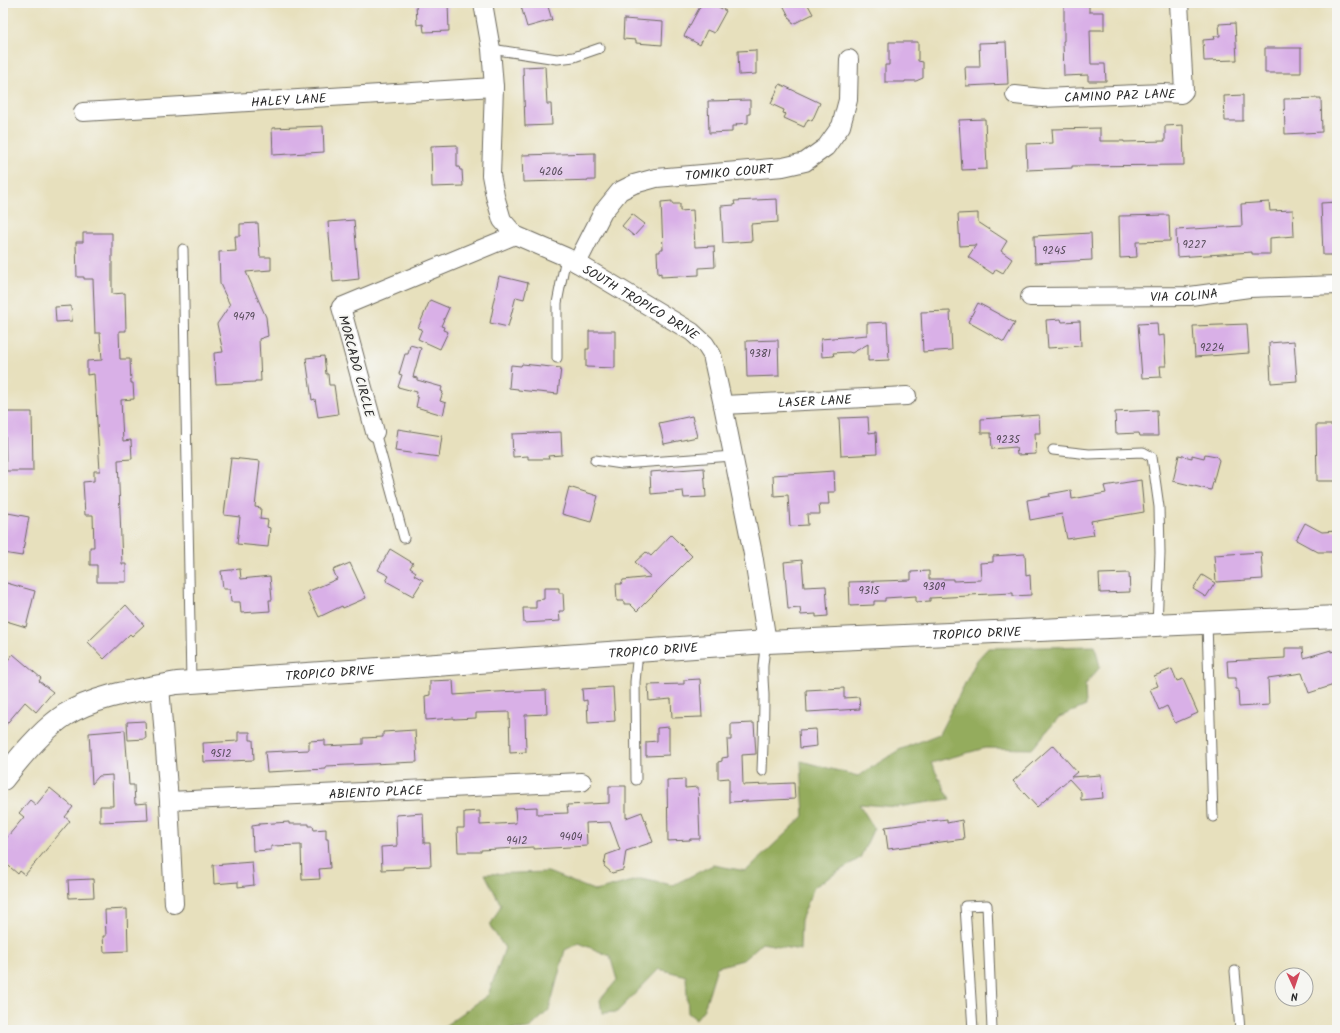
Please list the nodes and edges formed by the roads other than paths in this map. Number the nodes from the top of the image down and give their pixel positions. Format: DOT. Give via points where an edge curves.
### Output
graph roads {
  1 [pos="483,3"];
  2 [pos="1180,3"];
  3 [pos="600,48"];
  4 [pos="491,49"];
  5 [pos="849,59"];
  6 [pos="494,87"];
  7 [pos="1015,95"];
  8 [pos="83,112"];
  9 [pos="515,236"];
  10 [pos="183,249"];
  11 [pos="571,260"];
  12 [pos="1337,285"];
  13 [pos="1030,297"];
  14 [pos="557,358"];
  15 [pos="907,396"];
  16 [pos="723,405"];
  17 [pos="375,432"];
  18 [pos="1053,450"];
  19 [pos="733,456"];
  20 [pos="595,460"];
  21 [pos="404,538"];
  22 [pos="1337,617"];
  23 [pos="1207,623"];
  24 [pos="1157,625"];
  25 [pos="767,642"];
  26 [pos="638,651"];
  27 [pos="191,682"];
  28 [pos="160,686"];
  29 [pos="6,767"];
  30 [pos="762,771"];
  31 [pos="636,780"];
  32 [pos="582,782"];
  33 [pos="169,801"];
  34 [pos="1213,817"];
  35 [pos="174,904"];
  36 [pos="1235,971"];
  37 [pos="973,1030"];
  38 [pos="992,1030"];
  39 [pos="1240,1030"];
  1 -- 4 [label="street, SOUTH TROPICO DRIVE"];
  2 -- 7 [label="street, CAMINO PAZ LANE" via="1184,91 1181,94 1042,98"];
  3 -- 4 [label="lane" via="574,57 557,59"];
  4 -- 6 [label="street, SOUTH TROPICO DRIVE"];
  5 -- 11 [label="street, TOMIKO COURT" via="848,100 841,126 826,147 804,162 783,167 656,178 634,184 620,191"];
  6 -- 8 [label="street, HALEY LANE"];
  6 -- 9 [label="street, SOUTH TROPICO DRIVE" via="491,175 502,220"];
  9 -- 11 [label="street, SOUTH TROPICO DRIVE"];
  9 -- 17 [label="street, MORCADO CIRCLE" via="341,307"];
  10 -- 27 [label="lane"];
  11 -- 14 [label="lane" via="557,303"];
  11 -- 16 [label="street, SOUTH TROPICO DRIVE" via="692,332 705,344 712,355"];
  12 -- 13 [label="street, VIA COLINA" via="1249,288 1190,296"];
  15 -- 16 [label="street, LASER LANE"];
  16 -- 19 [label="street, SOUTH TROPICO DRIVE"];
  17 -- 21 [label="lane, MORCADO CIRCLE"];
  18 -- 24 [label="lane" via="1089,454 1143,452 1152,457 1159,507"];
  19 -- 20 [label="lane" via="622,464"];
  19 -- 25 [label="street, SOUTH TROPICO DRIVE" via="753,554"];
  22 -- 23 [label="street, TROPICO DRIVE"];
  23 -- 24 [label="street, TROPICO DRIVE"];
  23 -- 34 [label="lane"];
  24 -- 25 [label="street, TROPICO DRIVE"];
  25 -- 26 [label="street, TROPICO DRIVE"];
  25 -- 30 [label="lane" via="762,670"];
  26 -- 27 [label="street, TROPICO DRIVE"];
  26 -- 31 [label="lane" via="635,682"];
  27 -- 28 [label="street, TROPICO DRIVE"];
  28 -- 29 [label="street, TROPICO DRIVE" via="97,700 65,715"];
  28 -- 33 [label="street"];
  32 -- 33 [label="street, ABIENTO PLACE"];
  33 -- 35 [label="street"];
  36 -- 39 [label="lane"];
  37 -- 38 [label="lane" via="965,906 987,905"];
}
